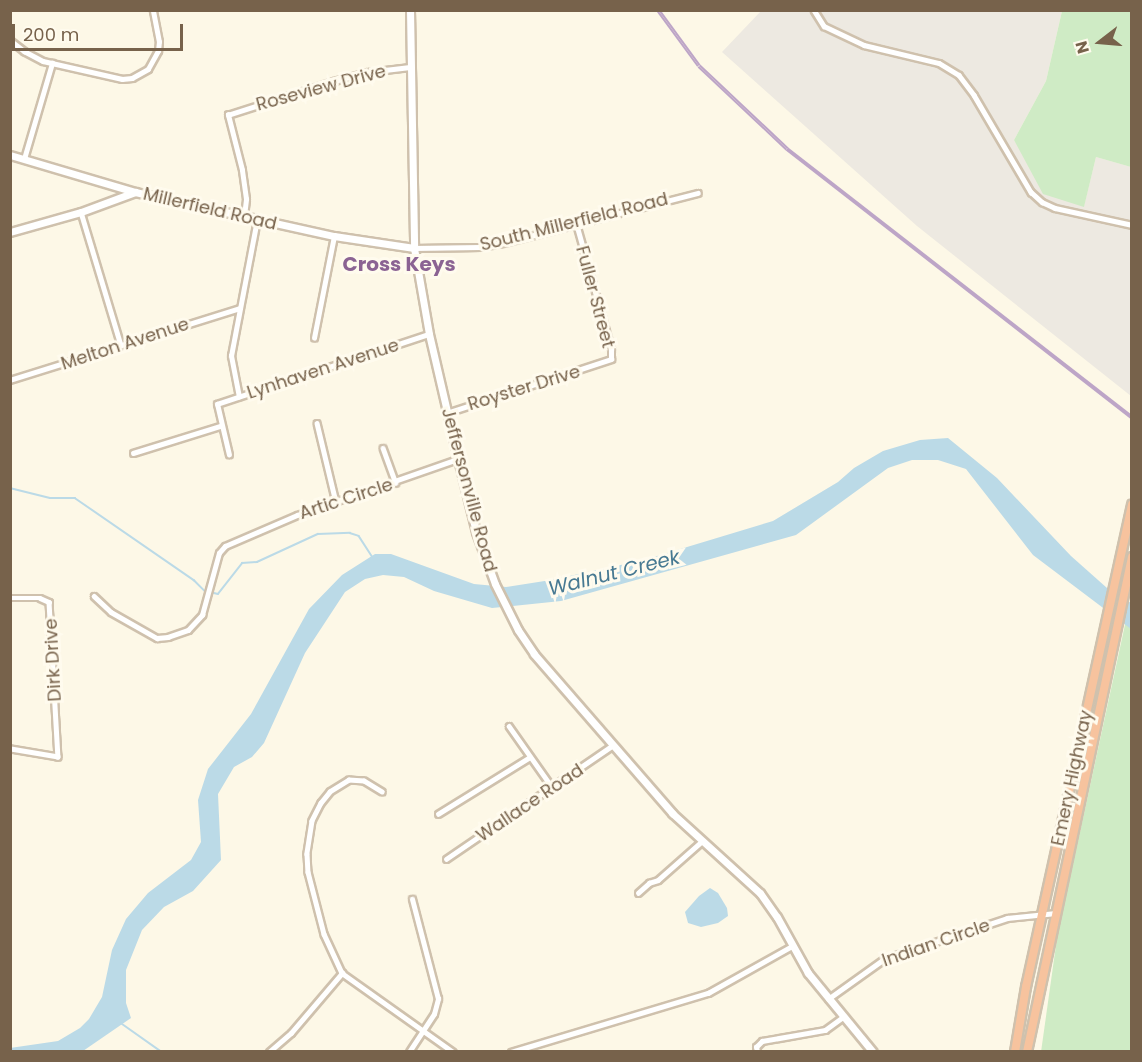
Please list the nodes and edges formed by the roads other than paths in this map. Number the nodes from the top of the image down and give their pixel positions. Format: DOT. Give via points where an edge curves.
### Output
graph roads {
  1 [pos="153,10"];
  2 [pos="410,10"];
  3 [pos="814,10"];
  4 [pos="10,40"];
  5 [pos="52,63"];
  6 [pos="411,67"];
  7 [pos="10,154"];
  8 [pos="24,159"];
  9 [pos="135,192"];
  10 [pos="698,193"];
  11 [pos="81,212"];
  12 [pos="244,216"];
  13 [pos="257,220"];
  14 [pos="576,224"];
  15 [pos="1131,225"];
  16 [pos="10,232"];
  17 [pos="334,236"];
  18 [pos="414,248"];
  19 [pos="240,308"];
  20 [pos="429,334"];
  21 [pos="314,338"];
  22 [pos="121,345"];
  23 [pos="600,364"];
  24 [pos="10,380"];
  25 [pos="239,397"];
  26 [pos="447,413"];
  27 [pos="317,423"];
  28 [pos="220,426"];
  29 [pos="383,448"];
  30 [pos="133,453"];
  31 [pos="229,455"];
  32 [pos="459,459"];
  33 [pos="396,483"];
  34 [pos="336,502"];
  35 [pos="1131,506"];
  36 [pos="1131,557"];
  37 [pos="94,596"];
  38 [pos="10,598"];
  39 [pos="510,726"];
  40 [pos="613,745"];
  41 [pos="10,749"];
  42 [pos="530,757"];
  43 [pos="552,787"];
  44 [pos="382,792"];
  45 [pos="438,814"];
  46 [pos="701,842"];
  47 [pos="446,859"];
  48 [pos="638,893"];
  49 [pos="412,899"];
  50 [pos="1056,913"];
  51 [pos="1042,914"];
  52 [pos="792,946"];
  53 [pos="342,973"];
  54 [pos="828,999"];
  55 [pos="843,1017"];
  56 [pos="422,1032"];
  57 [pos="269,1052"];
  58 [pos="409,1052"];
  59 [pos="453,1052"];
  60 [pos="511,1052"];
  61 [pos="757,1052"];
  62 [pos="873,1052"];
  63 [pos="1015,1052"];
  64 [pos="1028,1052"];
  1 -- 5 [label="street" via="158,51 148,69 137,76 122,80"];
  2 -- 6 [label="street, Jeffersonville Road"];
  3 -- 15 [label="street" via="825,26 864,45 939,63 958,75 1041,202"];
  4 -- 5 [label="street"];
  5 -- 8 [label="street"];
  6 -- 12 [label="street, Roseview Drive" via="368,72 228,115 242,170"];
  6 -- 18 [label="street, Jeffersonville Road"];
  7 -- 8 [label="street, Millerfield Road"];
  8 -- 9 [label="street, Millerfield Road"];
  9 -- 11 [label="street"];
  9 -- 12 [label="street, Millerfield Road"];
  10 -- 14 [label="street, South Millerfield Road"];
  11 -- 16 [label="street"];
  11 -- 22 [label="street"];
  12 -- 13 [label="street, Millerfield Road"];
  13 -- 17 [label="street, Millerfield Road"];
  13 -- 19 [label="street"];
  14 -- 18 [label="street, South Millerfield Road" via="480,247"];
  14 -- 23 [label="street, Fuller Street" via="611,349 611,359"];
  17 -- 18 [label="street, Millerfield Road"];
  17 -- 21 [label="street"];
  18 -- 20 [label="street, Jeffersonville Road"];
  19 -- 22 [label="street, Melton Avenue"];
  19 -- 25 [label="street" via="230,364"];
  20 -- 25 [label="street, Lynhaven Avenue"];
  20 -- 26 [label="street, Jeffersonville Road"];
  22 -- 24 [label="street, Melton Avenue"];
  23 -- 26 [label="street, Royster Drive"];
  25 -- 28 [label="street, Lynhaven Avenue" via="217,404"];
  26 -- 32 [label="street, Jeffersonville Road"];
  27 -- 34 [label="street"];
  28 -- 30 [label="street"];
  28 -- 31 [label="street"];
  29 -- 33 [label="street"];
  32 -- 33 [label="street, Artic Circle"];
  32 -- 40 [label="street, Jeffersonville Road" via="483,553 516,626 534,654"];
  33 -- 34 [label="street, Artic Circle"];
  34 -- 37 [label="street, Artic Circle" via="234,541 219,553 201,615 188,630 168,638 157,638 111,612"];
  35 -- 51 [label="highway, Emery Highway"];
  36 -- 50 [label="highway, Emery Highway"];
  38 -- 41 [label="street, Dirk Drive" via="40,598 49,602 58,757"];
  39 -- 42 [label="street"];
  40 -- 43 [label="street, Wallace Road"];
  40 -- 46 [label="street, Jeffersonville Road"];
  42 -- 43 [label="street"];
  42 -- 45 [label="street"];
  43 -- 47 [label="street, Wallace Road"];
  44 -- 53 [label="street" via="364,781 340,784 321,803 310,830 308,872 329,948"];
  46 -- 48 [label="street"];
  46 -- 52 [label="street, Jeffersonville Road" via="760,893"];
  49 -- 56 [label="street" via="438,999"];
  50 -- 51 [label="street, Indian Circle"];
  50 -- 64 [label="highway, Emery Highway"];
  51 -- 54 [label="street, Indian Circle" via="1007,918 884,959"];
  51 -- 63 [label="highway, Emery Highway"];
  52 -- 54 [label="street, Jeffersonville Road"];
  52 -- 60 [label="street" via="708,993"];
  53 -- 56 [label="street"];
  53 -- 57 [label="street" via="291,1033"];
  54 -- 55 [label="street, Jeffersonville Road"];
  55 -- 61 [label="street" via="825,1030 762,1041"];
  55 -- 62 [label="street, Jeffersonville Road"];
  56 -- 58 [label="street"];
  56 -- 59 [label="street"];
}
